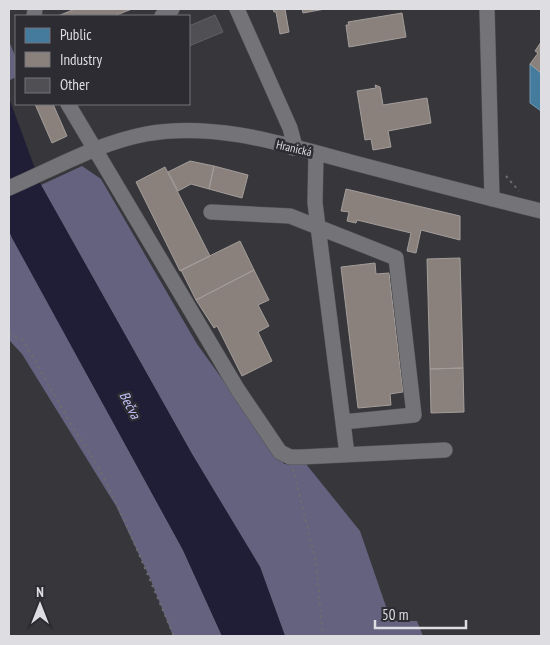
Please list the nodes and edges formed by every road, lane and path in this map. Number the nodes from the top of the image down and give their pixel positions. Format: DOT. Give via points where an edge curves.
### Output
graph roads {
  1 [pos="237,9"];
  2 [pos="487,9"];
  3 [pos="69,105"];
  4 [pos="293,148"];
  5 [pos="94,150"];
  6 [pos="316,152"];
  7 [pos="9,188"];
  8 [pos="492,199"];
  9 [pos="541,211"];
  10 [pos="211,212"];
  11 [pos="318,226"];
  12 [pos="9,334"];
  13 [pos="343,422"];
  14 [pos="445,450"];
  15 [pos="347,454"];
  16 [pos="290,457"];
  17 [pos="174,636"];
  18 [pos="324,636"];
  1 -- 4 [label="street" via="290,128"];
  2 -- 8 [label="street"];
  3 -- 5 [label="street"];
  4 -- 5 [label="street, Hranická" via="224,132 194,130 147,134"];
  4 -- 6 [label="street, Hranická"];
  5 -- 7 [label="street, Hranická"];
  5 -- 16 [label="street" via="238,390 276,448"];
  6 -- 8 [label="street, Hranická"];
  6 -- 11 [label="street"];
  8 -- 9 [label="street, Hranická"];
  10 -- 11 [label="street" via="290,216"];
  11 -- 13 [label="street"];
  11 -- 13 [label="street" via="396,258 414,415"];
  12 -- 17 [label="path" via="23,340 98,466"];
  13 -- 15 [label="street"];
  14 -- 15 [label="street"];
  15 -- 16 [label="street"];
  16 -- 18 [label="path" via="313,545"];
}
